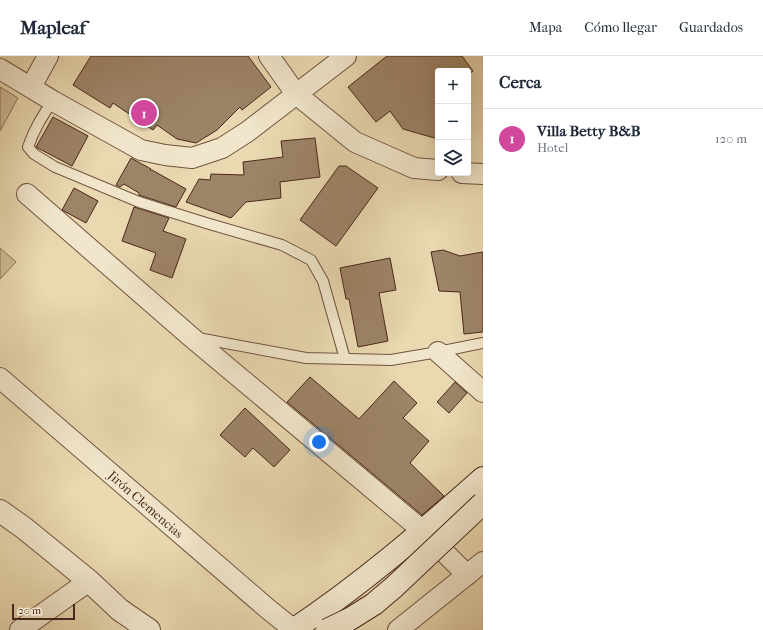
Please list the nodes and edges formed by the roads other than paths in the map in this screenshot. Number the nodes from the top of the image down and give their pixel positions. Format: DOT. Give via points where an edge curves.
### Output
graph roads {
  1 [pos="48,56"];
  2 [pos="269,56"];
  3 [pos="346,56"];
  4 [pos="0,69"];
  5 [pos="31,87"];
  6 [pos="296,94"];
  7 [pos="53,100"];
  8 [pos="435,170"];
  9 [pos="471,173"];
  10 [pos="483,174"];
  11 [pos="27,194"];
  12 [pos="190,336"];
  13 [pos="483,343"];
  14 [pos="438,352"];
  15 [pos="345,359"];
  16 [pos="0,378"];
  17 [pos="483,392"];
  18 [pos="483,478"];
  19 [pos="483,503"];
  20 [pos="0,511"];
  21 [pos="483,522"];
  22 [pos="423,532"];
  23 [pos="483,562"];
  24 [pos="467,575"];
  25 [pos="89,582"];
  26 [pos="120,610"];
  27 [pos="20,630"];
  28 [pos="138,630"];
  29 [pos="149,630"];
  30 [pos="293,630"];
  31 [pos="327,630"];
  32 [pos="360,630"];
  33 [pos="398,630"];
  1 -- 5 [label="street"];
  2 -- 6 [label="street"];
  3 -- 6 [label="street"];
  4 -- 5 [label="street"];
  5 -- 7 [label="street"];
  6 -- 7 [label="street" via="222,148 192,158 141,150"];
  6 -- 8 [label="street" via="355,142 414,168"];
  7 -- 15 [label="lane" via="31,137 28,146 34,154 55,167 139,202 282,245 311,260 323,281"];
  9 -- 10 [label="street"];
  11 -- 12 [label="street"];
  12 -- 15 [label="lane" via="306,358"];
  12 -- 22 [label="street"];
  13 -- 14 [label="lane"];
  14 -- 15 [label="lane" via="392,360"];
  14 -- 17 [label="street"];
  16 -- 30 [label="street, Jirón Clemencias"];
  18 -- 22 [label="main road"];
  19 -- 31 [label="main road, bridge" via="374,604"];
  20 -- 25 [label="main road"];
  21 -- 32 [label="main road" via="405,598"];
  22 -- 24 [label="street"];
  22 -- 30 [label="main road"];
  23 -- 24 [label="street"];
  24 -- 33 [label="street"];
  25 -- 26 [label="main road"];
  25 -- 27 [label="street"];
  26 -- 28 [label="main road"];
  26 -- 29 [label="main road"];
}
